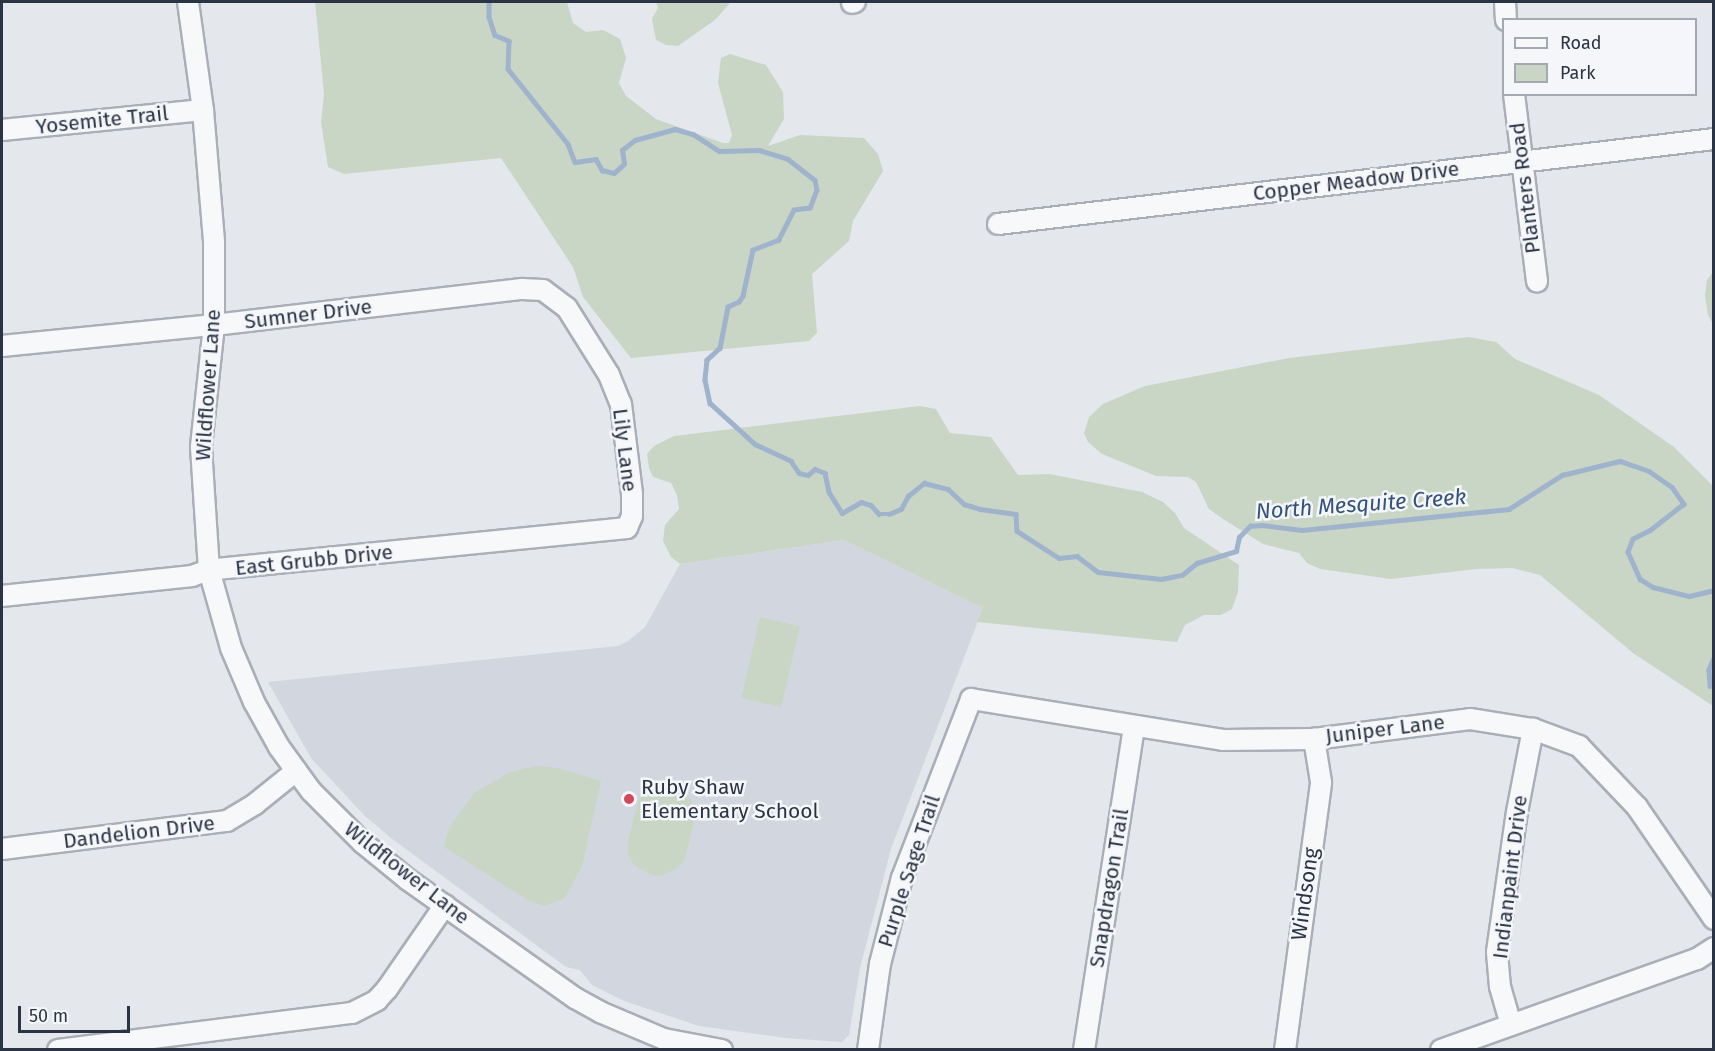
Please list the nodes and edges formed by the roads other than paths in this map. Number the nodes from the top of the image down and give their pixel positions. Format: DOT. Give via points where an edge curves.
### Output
graph roads {
  1 [pos="188,2"];
  2 [pos="1505,2"];
  3 [pos="1506,18"];
  4 [pos="1514,96"];
  5 [pos="203,110"];
  6 [pos="2,130"];
  7 [pos="1713,138"];
  8 [pos="1522,161"];
  9 [pos="998,224"];
  10 [pos="1537,282"];
  11 [pos="543,290"];
  12 [pos="214,325"];
  13 [pos="2,346"];
  14 [pos="627,528"];
  15 [pos="209,570"];
  16 [pos="2,596"];
  17 [pos="971,699"];
  18 [pos="1134,726"];
  19 [pos="1533,729"];
  20 [pos="1314,739"];
  21 [pos="296,771"];
  22 [pos="2,849"];
  23 [pos="445,905"];
  24 [pos="1713,919"];
  25 [pos="1713,948"];
  26 [pos="1511,1025"];
  27 [pos="662,1044"];
  28 [pos="58,1050"];
  29 [pos="722,1050"];
  30 [pos="868,1050"];
  31 [pos="1084,1050"];
  32 [pos="1285,1050"];
  33 [pos="1441,1050"];
  1 -- 5 [label="street, Wildflower Lane"];
  2 -- 3 [label="street"];
  4 -- 8 [label="street, Planters Road"];
  5 -- 6 [label="street, Yosemite Trail"];
  5 -- 12 [label="street, Wildflower Lane" via="214,242"];
  7 -- 8 [label="street, Copper Meadow Drive"];
  8 -- 9 [label="street, Copper Meadow Drive"];
  8 -- 10 [label="street, Planters Road"];
  11 -- 12 [label="street, Sumner Drive" via="522,289"];
  11 -- 14 [label="street, Lily Lane" via="567,308 609,375 621,404 632,494 632,516"];
  12 -- 13 [label="street, Sumner Drive"];
  12 -- 15 [label="street, Wildflower Lane" via="201,447"];
  14 -- 15 [label="street, East Grubb Drive"];
  15 -- 16 [label="street, East Grubb Drive" via="192,576"];
  15 -- 21 [label="street, Wildflower Lane" via="239,670 266,726"];
  17 -- 18 [label="street, Juniper Lane"];
  17 -- 30 [label="street, Purple Sage Trail" via="902,878 880,964"];
  18 -- 20 [label="street, Juniper Lane" via="1223,740"];
  18 -- 31 [label="street, Snapdragon Trail"];
  19 -- 20 [label="street, Juniper Lane" via="1470,719"];
  19 -- 24 [label="street, Juniper Lane" via="1579,747 1637,807"];
  19 -- 26 [label="street, Indianpaint Drive" via="1497,952 1500,987"];
  20 -- 32 [label="street, Windsong" via="1321,782"];
  21 -- 22 [label="street, Dandelion Drive" via="227,822"];
  21 -- 23 [label="street, Wildflower Lane" via="363,843"];
  23 -- 27 [label="street, Wildflower Lane" via="575,998"];
  23 -- 28 [label="street" via="387,989 377,1000 352,1013"];
  25 -- 26 [label="street" via="1697,959"];
  26 -- 33 [label="street"];
  27 -- 29 [label="street, Wildflower Lane"];
}
